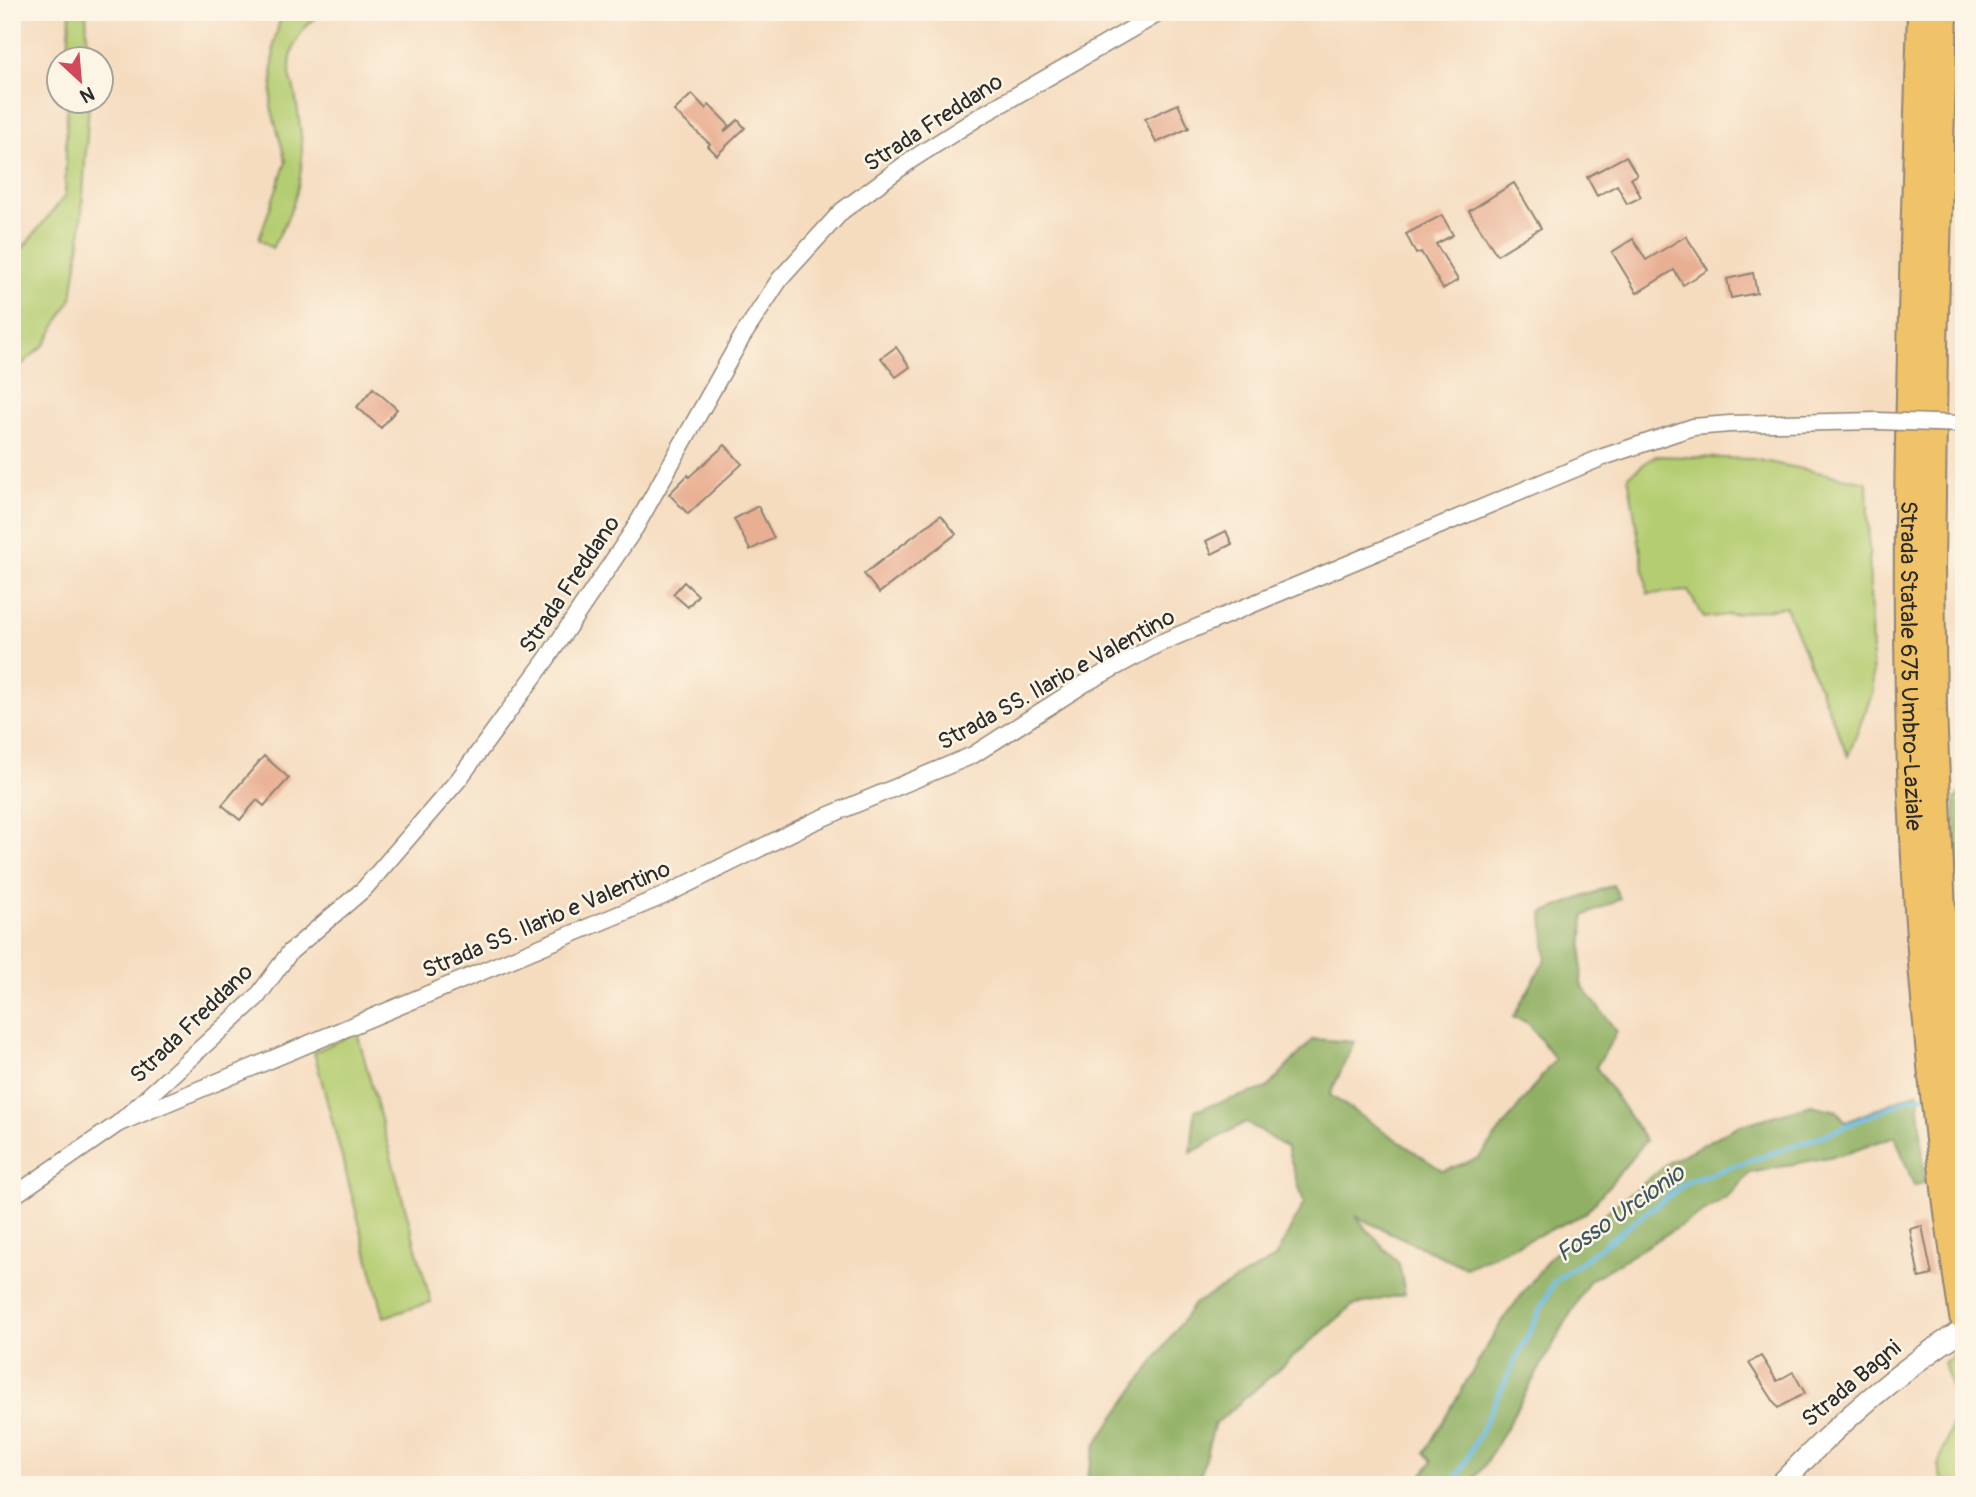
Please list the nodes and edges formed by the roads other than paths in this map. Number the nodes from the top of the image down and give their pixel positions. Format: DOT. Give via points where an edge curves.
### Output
graph roads {
  1 [pos="1161,12"];
  2 [pos="1922,12"];
  3 [pos="1943,12"];
  4 [pos="1963,423"];
  5 [pos="119,1123"];
  6 [pos="1964,1161"];
  7 [pos="12,1197"];
  8 [pos="1964,1316"];
  9 [pos="1964,1329"];
  10 [pos="1780,1485"];
  1 -- 5 [label="street, Strada Freddano" via="982,115 842,211 780,279 741,337 635,527 547,660 459,779 364,889 289,952 257,997"];
  2 -- 8 [label="highway, Strada Statale 675 Umbro-Laziale" via="1909,558 1913,793 1923,979"];
  3 -- 6 [label="highway, Strada Statale 675 Umbro-Laziale" via="1930,568 1944,980"];
  4 -- 5 [label="street, Strada SS. Ilario e Valentino, bridge" via="1693,427 1603,457 1160,643 1084,684 973,755 813,822 663,896"];
  5 -- 7 [label="street, Strada Freddano"];
  9 -- 10 [label="street, Strada Bagni" via="1863,1403"];
}
